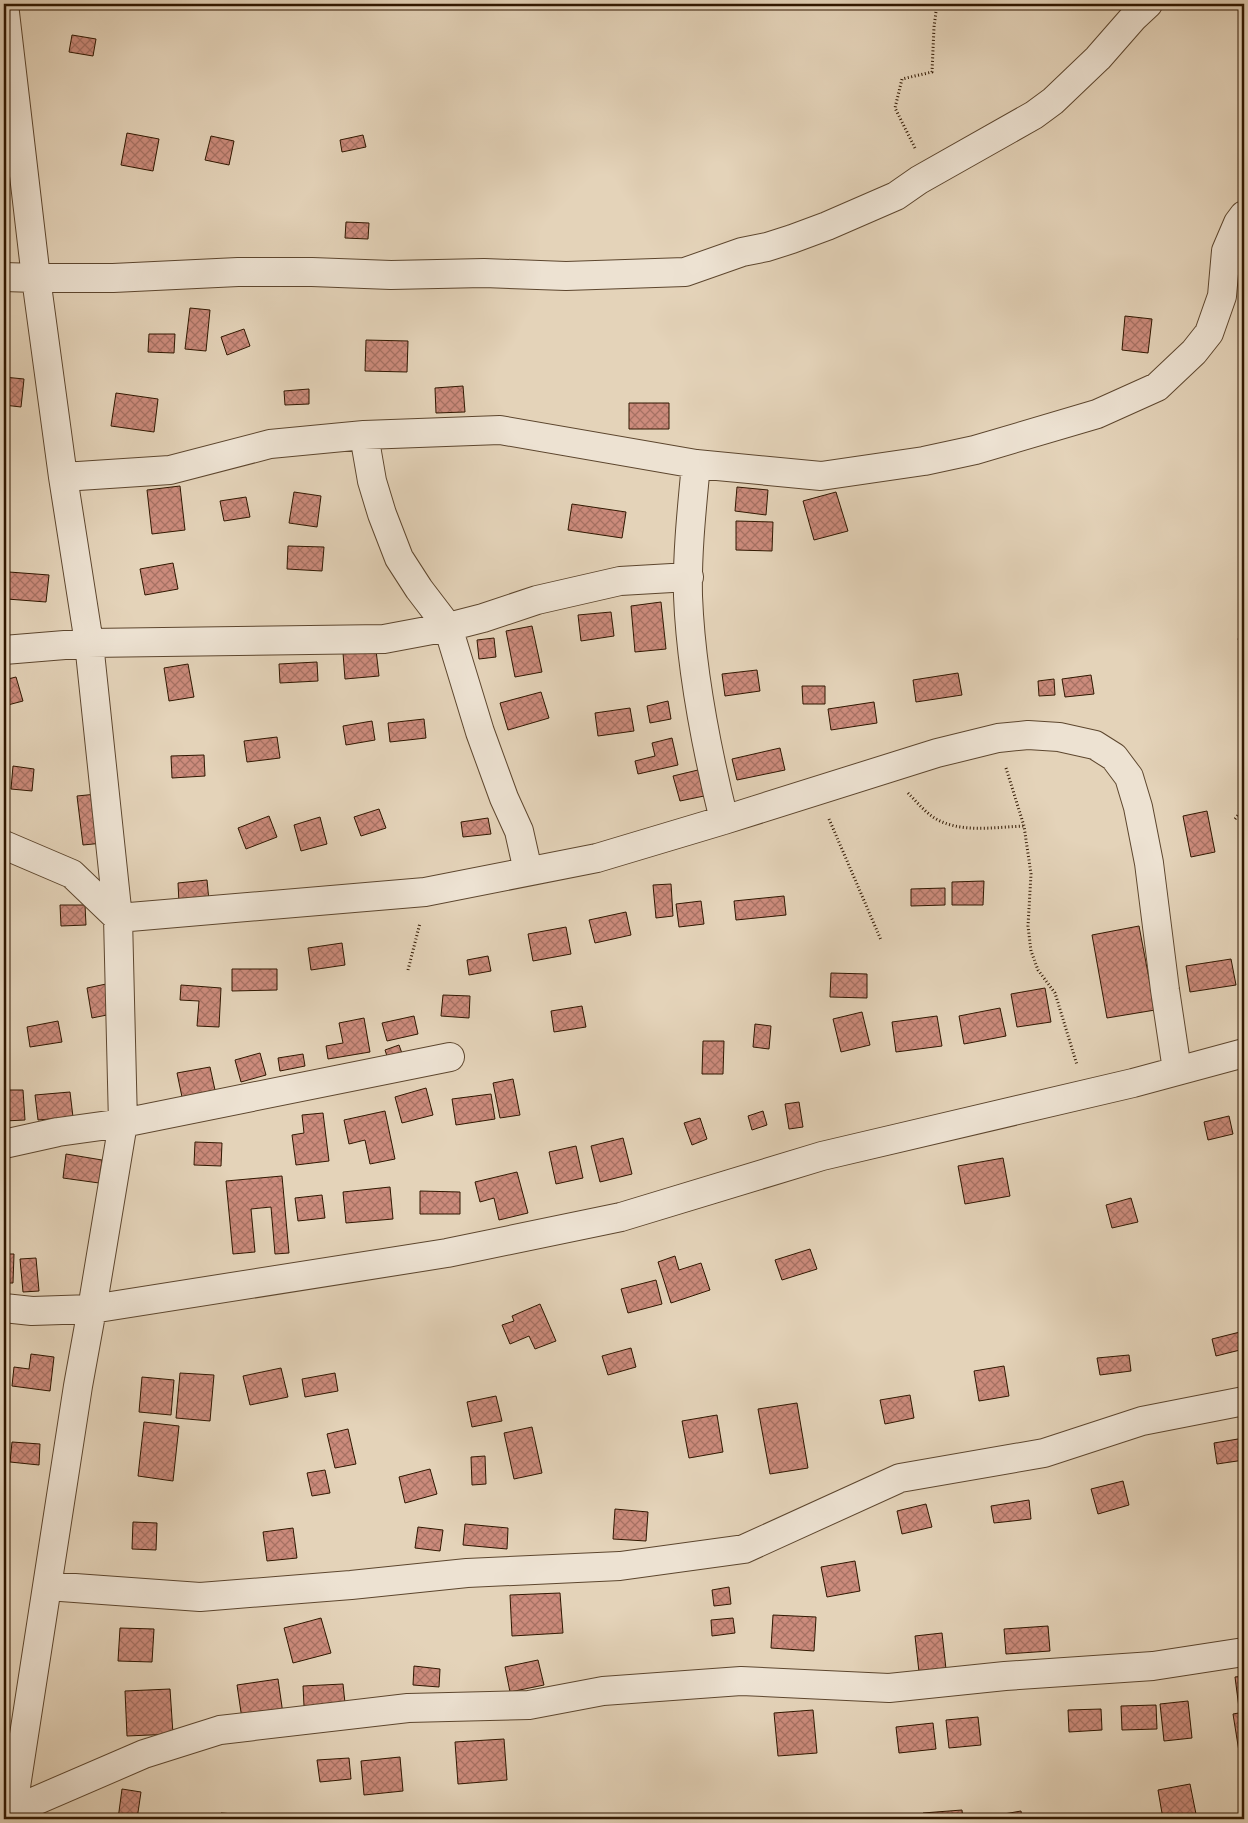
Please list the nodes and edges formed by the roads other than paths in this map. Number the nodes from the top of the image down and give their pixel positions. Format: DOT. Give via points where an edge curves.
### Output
graph roads {
  1 [pos="4,4"];
  2 [pos="1148,4"];
  3 [pos="1244,215"];
  4 [pos="4,277"];
  5 [pos="36,278"];
  6 [pos="364,435"];
  7 [pos="696,464"];
  8 [pos="63,477"];
  9 [pos="689,577"];
  10 [pos="448,627"];
  11 [pos="89,643"];
  12 [pos="4,650"];
  13 [pos="724,820"];
  14 [pos="4,845"];
  15 [pos="528,871"];
  16 [pos="118,918"];
  17 [pos="1244,1053"];
  18 [pos="450,1058"];
  19 [pos="1177,1070"];
  20 [pos="123,1123"];
  21 [pos="4,1144"];
  22 [pos="4,1308"];
  23 [pos="92,1309"];
  24 [pos="1244,1402"];
  25 [pos="46,1586"];
  26 [pos="1244,1652"];
  27 [pos="11,1815"];
  1 -- 5 [label="street"];
  2 -- 5 [label="street" via="1053,101 896,196 828,226 685,272 566,276 247,272"];
  3 -- 7 [label="street" via="1226,251 1222,296 1209,333 1157,387 1097,414 924,461 821,476"];
  4 -- 5 [label="street"];
  5 -- 8 [label="street"];
  6 -- 7 [label="street" via="500,430"];
  6 -- 8 [label="street" via="270,444 170,470"];
  6 -- 10 [label="street" via="372,481 400,558 418,589"];
  7 -- 9 [label="street"];
  8 -- 11 [label="street"];
  9 -- 10 [label="street" via="620,581 537,600"];
  9 -- 13 [label="street" via="695,677 709,760"];
  10 -- 11 [label="street" via="384,639"];
  10 -- 15 [label="street" via="480,732 519,831"];
  11 -- 12 [label="street"];
  11 -- 16 [label="street"];
  13 -- 15 [label="street" via="597,858"];
  13 -- 19 [label="street" via="937,753 998,738 1059,737 1095,745 1114,757 1129,777 1138,806 1149,863"];
  14 -- 16 [label="street" via="72,874"];
  15 -- 16 [label="street" via="424,892"];
  16 -- 20 [label="street"];
  17 -- 19 [label="street"];
  18 -- 20 [label="street"];
  19 -- 23 [label="street" via="822,1156 621,1217 447,1253"];
  20 -- 21 [label="street"];
  20 -- 23 [label="street"];
  22 -- 23 [label="street" via="32,1312"];
  23 -- 25 [label="street"];
  24 -- 25 [label="street" via="1142,1421 1044,1453 900,1478 744,1549 620,1566 467,1573 200,1598"];
  25 -- 27 [label="street"];
  26 -- 27 [label="street" via="1153,1666 889,1688 741,1681 603,1691 529,1705 408,1708 220,1730 144,1754"];
}
